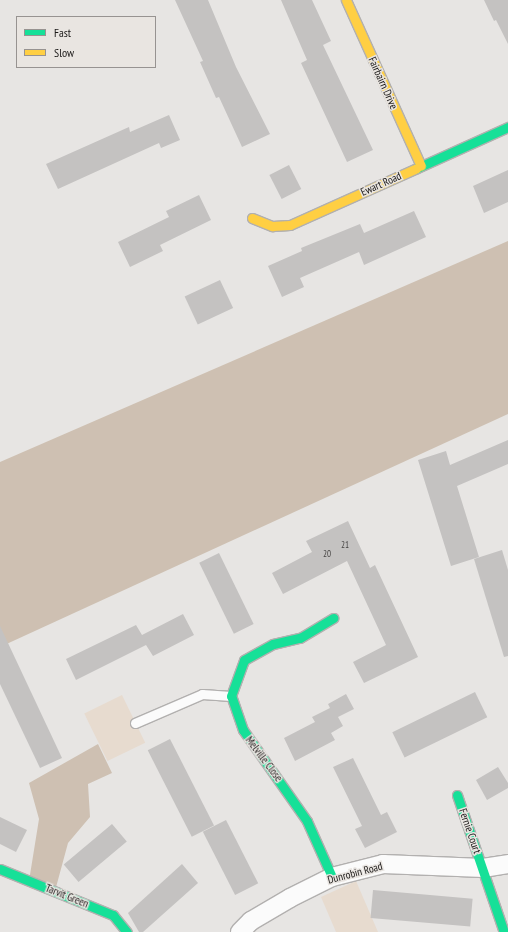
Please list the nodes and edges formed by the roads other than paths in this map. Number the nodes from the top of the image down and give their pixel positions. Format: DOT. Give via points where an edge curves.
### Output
graph roads {
  1 [pos="346,0"];
  2 [pos="508,127"];
  3 [pos="421,166"];
  4 [pos="252,218"];
  5 [pos="333,618"];
  6 [pos="231,696"];
  7 [pos="135,723"];
  8 [pos="457,795"];
  9 [pos="508,864"];
  10 [pos="483,868"];
  11 [pos="0,869"];
  12 [pos="332,877"];
  13 [pos="127,932"];
  14 [pos="240,932"];
  15 [pos="504,932"];
  1 -- 3 [label="street, Fairbairn Drive"];
  2 -- 3 [label="street, Ewart Road"];
  3 -- 4 [label="street, Ewart Road" via="290,225 272,226"];
  5 -- 6 [label="street" via="300,638 273,644 244,660"];
  6 -- 7 [label="lane" via="202,694"];
  6 -- 12 [label="street, Melville Close" via="243,730 308,821"];
  8 -- 10 [label="street, Fernie Court"];
  9 -- 10 [label="street, Dunrobin Road"];
  10 -- 12 [label="street, Dunrobin Road" via="383,864"];
  10 -- 15 [label="street, Fernie Court"];
  11 -- 13 [label="street, Tarvit Green" via="113,915"];
  12 -- 14 [label="street, Dunrobin Road" via="251,921"];
}
